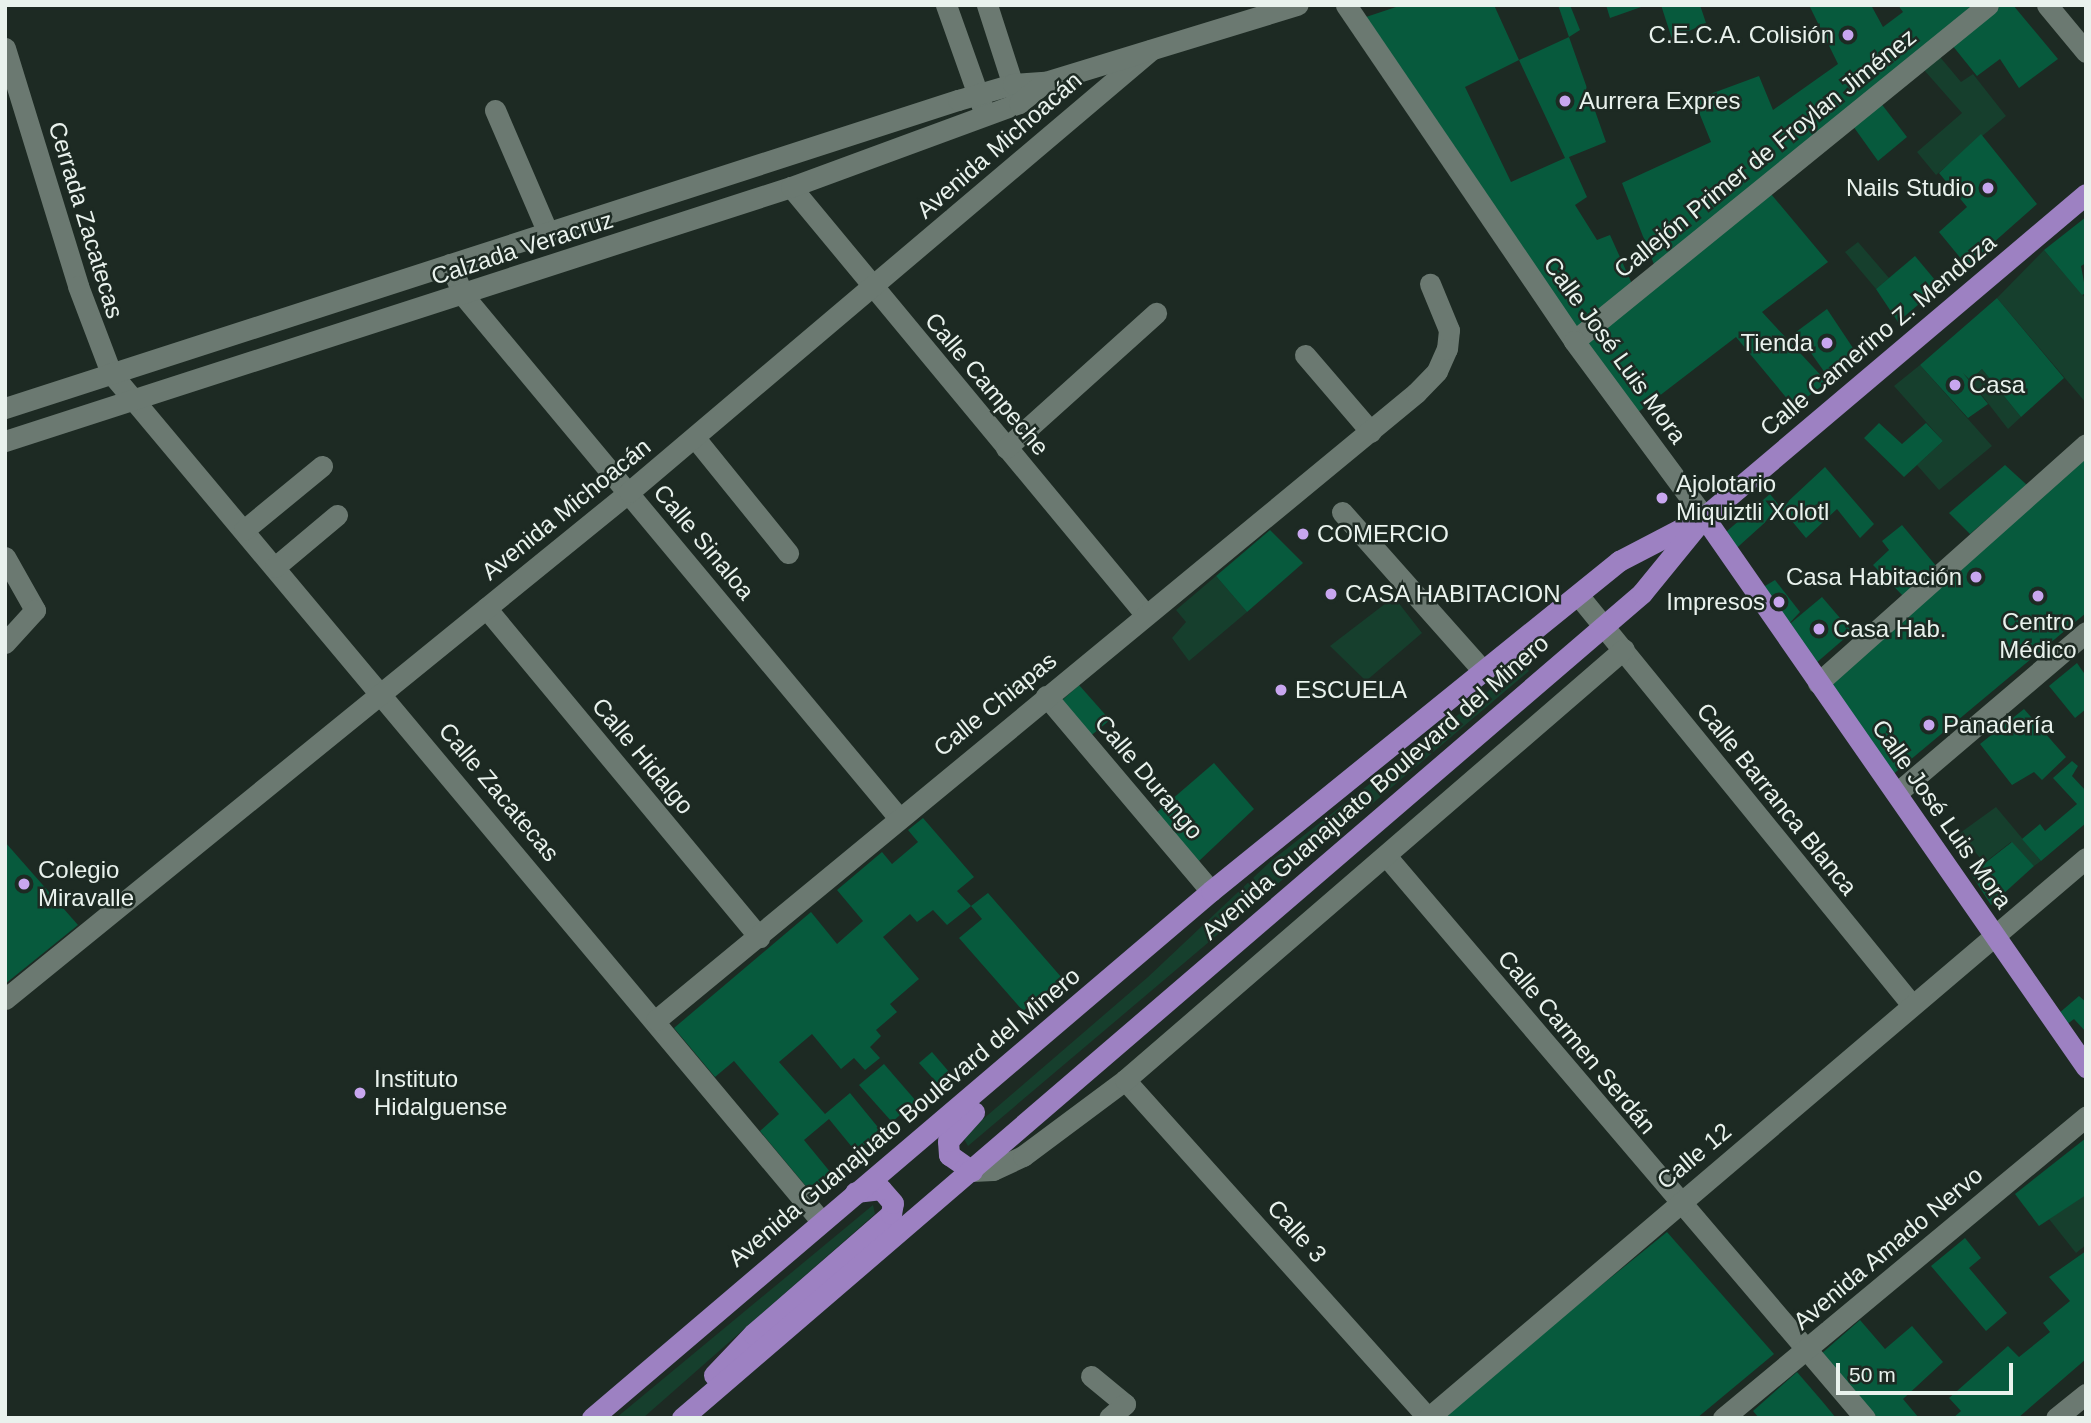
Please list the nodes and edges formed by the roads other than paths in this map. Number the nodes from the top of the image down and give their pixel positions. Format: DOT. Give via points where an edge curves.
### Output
graph roads {
  1 [pos="946,5"];
  2 [pos="987,5"];
  3 [pos="1297,5"];
  4 [pos="1346,5"];
  5 [pos="1988,5"];
  6 [pos="2047,5"];
  7 [pos="5,48"];
  8 [pos="1151,50"];
  9 [pos="2086,52"];
  10 [pos="1016,93"];
  11 [pos="978,94"];
  12 [pos="495,110"];
  13 [pos="985,115"];
  14 [pos="791,187"];
  15 [pos="2086,194"];
  16 [pos="548,233"];
  17 [pos="450,264"];
  18 [pos="1430,284"];
  19 [pos="873,288"];
  20 [pos="463,295"];
  21 [pos="1156,313"];
  22 [pos="1574,341"];
  23 [pos="1306,355"];
  24 [pos="111,373"];
  25 [pos="134,399"];
  26 [pos="5,408"];
  27 [pos="1371,432"];
  28 [pos="695,438"];
  29 [pos="5,441"];
  30 [pos="2086,443"];
  31 [pos="1006,448"];
  32 [pos="322,466"];
  33 [pos="629,492"];
  34 [pos="1342,512"];
  35 [pos="337,515"];
  36 [pos="1704,517"];
  37 [pos="244,530"];
  38 [pos="788,553"];
  39 [pos="5,557"];
  40 [pos="275,567"];
  41 [pos="1578,595"];
  42 [pos="486,608"];
  43 [pos="1145,614"];
  44 [pos="1604,624"];
  45 [pos="2086,632"];
  46 [pos="5,643"];
  47 [pos="1624,649"];
  48 [pos="1484,672"];
  49 [pos="1818,683"];
  50 [pos="381,691"];
  51 [pos="1046,696"];
  52 [pos="1898,792"];
  53 [pos="898,817"];
  54 [pos="1387,858"];
  55 [pos="2086,858"];
  56 [pos="1211,891"];
  57 [pos="1178,919"];
  58 [pos="1993,935"];
  59 [pos="759,937"];
  60 [pos="5,999"];
  61 [pos="1912,1005"];
  62 [pos="656,1020"];
  63 [pos="2086,1067"];
  64 [pos="1125,1080"];
  65 [pos="2086,1117"];
  66 [pos="972,1171"];
  67 [pos="855,1192"];
  68 [pos="1679,1203"];
  69 [pos="821,1221"];
  70 [pos="1807,1349"];
  71 [pos="1091,1376"];
  72 [pos="2086,1394"];
  73 [pos="1117,1411"];
  74 [pos="592,1418"];
  75 [pos="675,1418"];
  76 [pos="682,1418"];
  77 [pos="1428,1418"];
  78 [pos="1723,1418"];
  79 [pos="1865,1418"];
  80 [pos="2056,1418"];
  1 -- 11 [label="street"];
  2 -- 10 [label="street"];
  3 -- 8 [label="street, Calzada Veracruz"];
  4 -- 22 [label="street, Calle José Luis Mora"];
  5 -- 22 [label="street, Callejón Primer de Froylan Jiménez"];
  6 -- 9 [label="street"];
  7 -- 24 [label="street, Cerrada Zacatecas" via="78,286"];
  8 -- 10 [label="street, Calzada Veracruz"];
  8 -- 19 [label="street, Avenida Michoacán"];
  10 -- 11 [label="street, Calzada Veracruz"];
  10 -- 13 [label="street, Calzada Veracruz"];
  11 -- 13 [label="street"];
  11 -- 16 [label="street, Calzada Veracruz"];
  12 -- 16 [label="street"];
  13 -- 14 [label="street, Calzada Veracruz"];
  14 -- 19 [label="street, Calle Campeche"];
  14 -- 20 [label="street, Calzada Veracruz"];
  15 -- 36 [label="main road, Calle Camerino Z. Mendoza"];
  16 -- 17 [label="street, Calzada Veracruz"];
  17 -- 20 [label="street, Calle Sinaloa"];
  17 -- 24 [label="street, Calzada Veracruz"];
  18 -- 27 [label="street, Calle Chiapas" via="1449,330 1447,349 1437,371"];
  19 -- 28 [label="street, Avenida Michoacán"];
  19 -- 31 [label="street, Calle Campeche"];
  20 -- 25 [label="street, Calzada Veracruz"];
  20 -- 33 [label="street, Calle Sinaloa"];
  21 -- 31 [label="street"];
  22 -- 36 [label="street, Calle José Luis Mora"];
  23 -- 27 [label="street"];
  24 -- 25 [label="street, Cerrada Zacatecas"];
  24 -- 26 [label="street, Calzada Veracruz"];
  25 -- 29 [label="street, Calzada Veracruz"];
  25 -- 37 [label="street, Calle Zacatecas"];
  27 -- 43 [label="street, Calle Chiapas"];
  28 -- 33 [label="street, Avenida Michoacán"];
  28 -- 38 [label="street"];
  30 -- 49 [label="street"];
  31 -- 43 [label="street, Calle Campeche"];
  32 -- 37 [label="street"];
  33 -- 42 [label="street, Avenida Michoacán"];
  33 -- 53 [label="street, Calle Sinaloa"];
  34 -- 48 [label="street"];
  35 -- 40 [label="street"];
  36 -- 41 [label="main road, Avenida Guanajuato Boulevard del Minero" via="1619,561"];
  36 -- 44 [label="main road, Avenida Guanajuato Boulevard del Minero" via="1642,593"];
  36 -- 49 [label="main road, Calle José Luis Mora"];
  37 -- 40 [label="street, Calle Zacatecas"];
  39 -- 46 [label="street" via="35,610"];
  40 -- 50 [label="street, Calle Zacatecas"];
  41 -- 44 [label="street, Calle Barranca Blanca"];
  41 -- 48 [label="main road, Avenida Guanajuato Boulevard del Minero"];
  42 -- 50 [label="street, Avenida Michoacán"];
  42 -- 59 [label="street, Calle Hidalgo"];
  43 -- 51 [label="street, Calle Chiapas"];
  44 -- 47 [label="street, Calle Barranca Blanca"];
  44 -- 66 [label="main road, Avenida Guanajuato Boulevard del Minero"];
  45 -- 52 [label="street"];
  47 -- 54 [label="street"];
  47 -- 61 [label="street, Calle Barranca Blanca"];
  48 -- 56 [label="main road, Avenida Guanajuato Boulevard del Minero"];
  49 -- 52 [label="main road, Calle José Luis Mora"];
  50 -- 60 [label="street, Avenida Michoacán"];
  50 -- 62 [label="street, Calle Zacatecas"];
  51 -- 53 [label="street, Calle Chiapas"];
  51 -- 56 [label="street, Calle Durango"];
  52 -- 58 [label="main road, Calle José Luis Mora"];
  53 -- 59 [label="street, Calle Chiapas"];
  54 -- 64 [label="street"];
  54 -- 68 [label="street, Calle Carmen Serdán"];
  55 -- 58 [label="street, Calle 12"];
  56 -- 57 [label="main road, Avenida Guanajuato Boulevard del Minero"];
  57 -- 66 [label="main road" via="1116,991 953,1131 948,1155 958,1167"];
  57 -- 67 [label="main road, Avenida Guanajuato Boulevard del Minero"];
  58 -- 61 [label="street, Calle 12"];
  58 -- 63 [label="main road, Calle José Luis Mora"];
  59 -- 62 [label="street, Calle Chiapas"];
  61 -- 68 [label="street, Calle 12"];
  62 -- 69 [label="street, Calle Zacatecas"];
  64 -- 66 [label="street" via="1023,1156 993,1170"];
  64 -- 77 [label="street, Calle 3"];
  65 -- 70 [label="street, Avenida Amado Nervo"];
  66 -- 76 [label="main road, Avenida Guanajuato Boulevard del Minero"];
  67 -- 69 [label="main road, Avenida Guanajuato Boulevard del Minero"];
  67 -- 75 [label="main road" via="881,1189 893,1203 891,1214 753,1334"];
  68 -- 70 [label="street, Calle Carmen Serdán"];
  68 -- 77 [label="street, Calle 12"];
  69 -- 74 [label="main road, Avenida Guanajuato Boulevard del Minero"];
  70 -- 78 [label="street, Avenida Amado Nervo"];
  70 -- 79 [label="street, Calle Carmen Serdán"];
  71 -- 73 [label="street"];
  72 -- 80 [label="street"];
}
